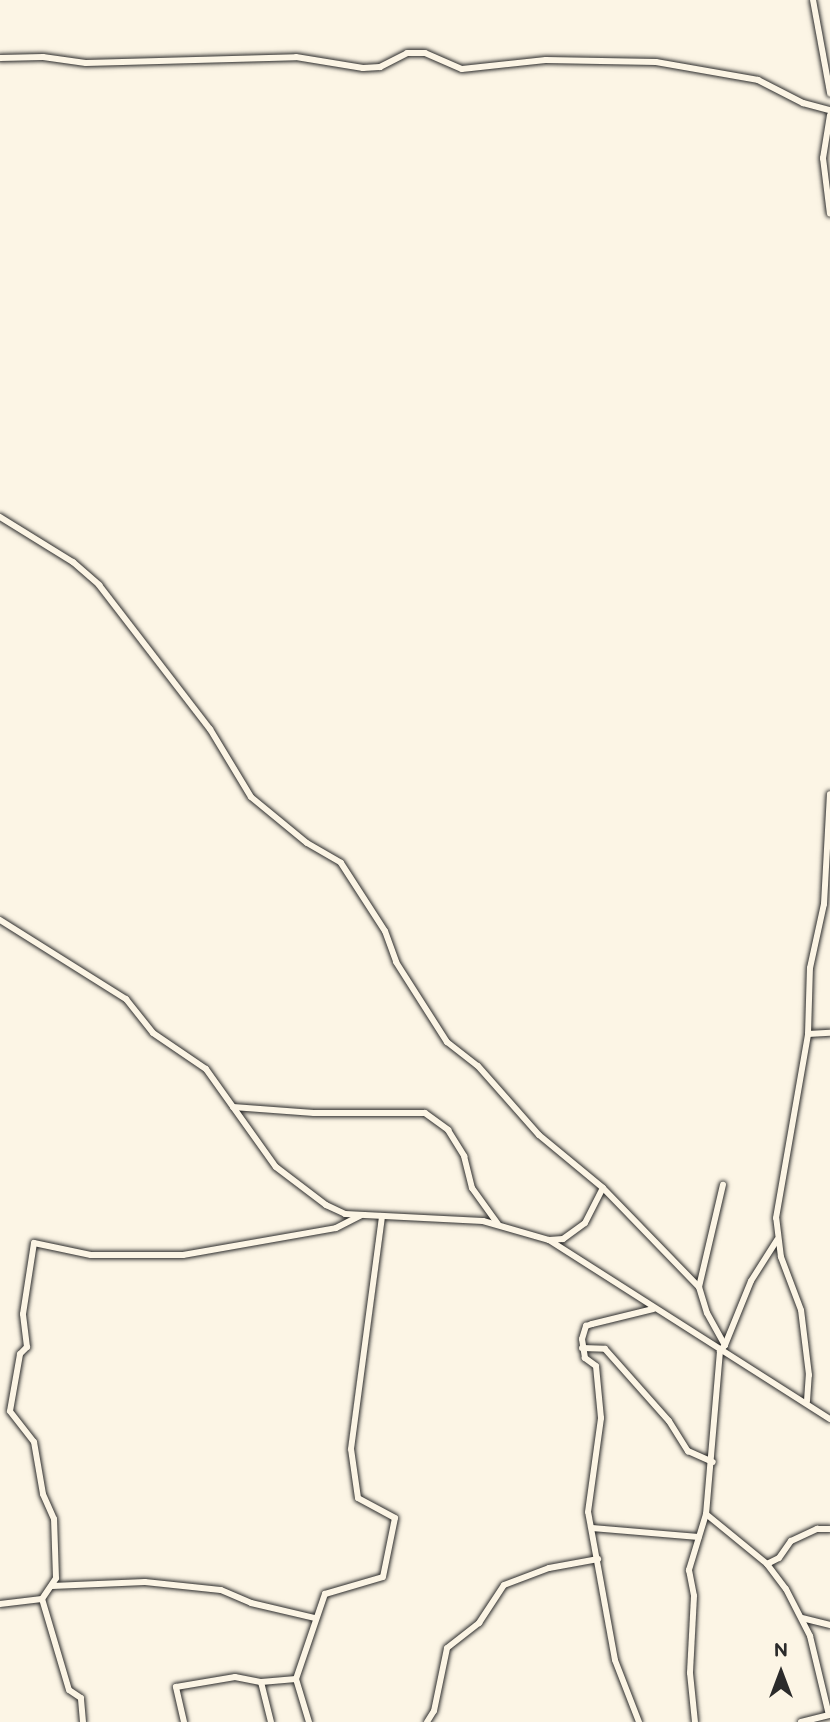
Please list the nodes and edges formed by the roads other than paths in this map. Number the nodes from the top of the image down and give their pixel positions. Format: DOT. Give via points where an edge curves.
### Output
graph roads {
  1 [pos="813,0"];
  2 [pos="0,58"];
  3 [pos="830,93"];
  4 [pos="830,113"];
  5 [pos="830,214"];
  6 [pos="0,517"];
  7 [pos="830,794"];
  8 [pos="0,920"];
  9 [pos="830,1033"];
  10 [pos="808,1034"];
  11 [pos="233,1107"];
  12 [pos="723,1185"];
  13 [pos="603,1188"];
  14 [pos="361,1215"];
  15 [pos="382,1216"];
  16 [pos="498,1224"];
  17 [pos="549,1240"];
  18 [pos="777,1240"];
  19 [pos="699,1287"];
  20 [pos="653,1309"];
  21 [pos="582,1348"];
  22 [pos="723,1348"];
  23 [pos="605,1349"];
  24 [pos="585,1358"];
  25 [pos="807,1401"];
  26 [pos="830,1419"];
  27 [pos="713,1462"];
  28 [pos="706,1514"];
  29 [pos="592,1528"];
  30 [pos="830,1529"];
  31 [pos="699,1537"];
  32 [pos="598,1559"];
  33 [pos="767,1564"];
  34 [pos="51,1587"];
  35 [pos="42,1599"];
  36 [pos="0,1604"];
  37 [pos="314,1618"];
  38 [pos="802,1618"];
  39 [pos="830,1625"];
  40 [pos="296,1679"];
  41 [pos="261,1682"];
  42 [pos="830,1715"];
  43 [pos="813,1721"];
  44 [pos="83,1722"];
  45 [pos="184,1722"];
  46 [pos="271,1722"];
  47 [pos="309,1722"];
  48 [pos="427,1722"];
  49 [pos="639,1722"];
  50 [pos="695,1722"];
  51 [pos="801,1722"];
  1 -- 3 [label="street"];
  2 -- 4 [label="street" via="86,63 296,57 363,68 380,67 407,53 425,52 462,69 546,60 656,62 758,80"];
  4 -- 5 [label="street" via="823,158"];
  6 -- 13 [label="street" via="73,562 99,585 210,729 251,797 341,863 447,1042 478,1066 539,1135"];
  7 -- 10 [label="street" via="824,904 810,968"];
  8 -- 11 [label="street" via="126,999 153,1033 206,1069"];
  9 -- 10 [label="street"];
  10 -- 18 [label="street" via="776,1218"];
  11 -- 14 [label="street" via="276,1167 298,1188 338,1212"];
  11 -- 16 [label="street" via="314,1114 425,1113 448,1130 464,1156 477,1196"];
  12 -- 19 [label="street"];
  13 -- 17 [label="street" via="585,1223 563,1239"];
  13 -- 19 [label="street"];
  14 -- 15 [label="street"];
  14 -- 34 [label="street" via="336,1228 183,1255 91,1255 34,1243 23,1314 27,1347 20,1354 10,1411 34,1442 43,1494 54,1520 56,1578"];
  15 -- 16 [label="street"];
  15 -- 37 [label="street" via="351,1449 358,1498 395,1518 383,1577 325,1594"];
  16 -- 17 [label="street"];
  17 -- 20 [label="street"];
  18 -- 22 [label="street" via="751,1281"];
  18 -- 25 [label="street" via="801,1310 809,1375"];
  19 -- 22 [label="street"];
  20 -- 21 [label="street" via="586,1326"];
  20 -- 22 [label="street"];
  21 -- 23 [label="street"];
  21 -- 24 [label="street"];
  22 -- 25 [label="street"];
  22 -- 27 [label="street"];
  23 -- 24 [label="street"];
  23 -- 27 [label="street" via="669,1422 688,1451"];
  24 -- 29 [label="street" via="596,1366 601,1418 589,1486"];
  25 -- 26 [label="street"];
  27 -- 28 [label="street"];
  28 -- 31 [label="street"];
  28 -- 33 [label="street"];
  29 -- 31 [label="street"];
  29 -- 32 [label="street"];
  30 -- 33 [label="street" via="817,1529 791,1541 779,1558"];
  31 -- 50 [label="street" via="689,1570 694,1596 690,1673"];
  32 -- 48 [label="street" via="548,1568 504,1585 479,1623 447,1648 434,1712"];
  32 -- 49 [label="street" via="615,1660"];
  33 -- 38 [label="street"];
  34 -- 35 [label="street"];
  34 -- 37 [label="street" via="145,1582 220,1590 251,1603"];
  35 -- 36 [label="street"];
  35 -- 44 [label="street" via="69,1690 81,1698"];
  37 -- 40 [label="street"];
  38 -- 39 [label="street"];
  38 -- 42 [label="street"];
  40 -- 41 [label="street"];
  40 -- 47 [label="street"];
  41 -- 45 [label="street" via="235,1677 177,1686 174,1690"];
  41 -- 46 [label="street"];
  42 -- 43 [label="street"];
  43 -- 51 [label="street"];
}
